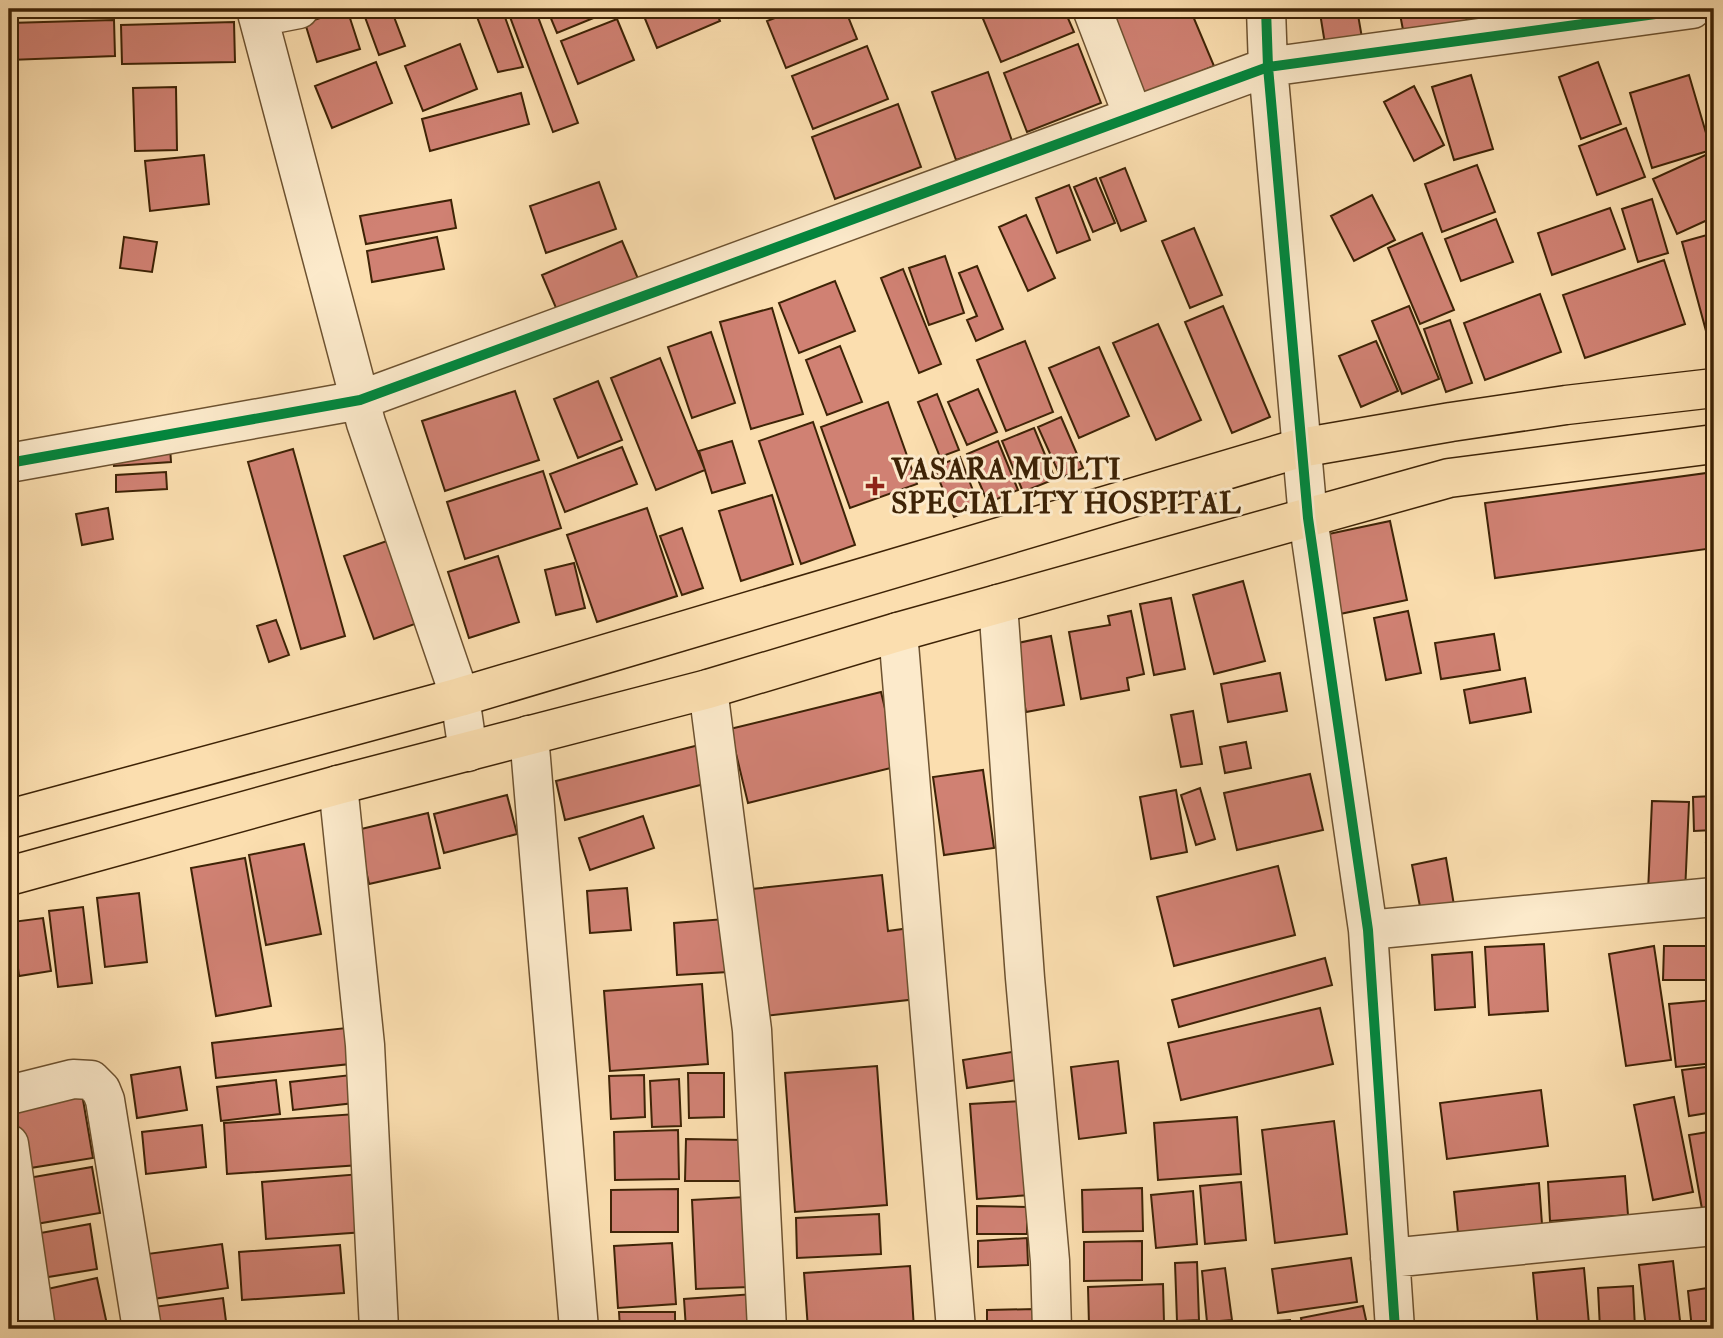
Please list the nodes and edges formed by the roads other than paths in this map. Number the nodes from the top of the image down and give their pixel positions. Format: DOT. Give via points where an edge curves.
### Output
graph roads {
  1 [pos="299,9"];
  2 [pos="1092,9"];
  3 [pos="1266,9"];
  4 [pos="1692,9"];
  5 [pos="1638,12"];
  6 [pos="257,13"];
  7 [pos="1268,67"];
  8 [pos="1133,116"];
  9 [pos="1714,388"];
  10 [pos="360,400"];
  11 [pos="1714,444"];
  12 [pos="1300,449"];
  13 [pos="9,463"];
  14 [pos="1307,518"];
  15 [pos="998,604"];
  16 [pos="898,632"];
  17 [pos="708,689"];
  18 [pos="460,697"];
  19 [pos="529,735"];
  20 [pos="468,752"];
  21 [pos="338,785"];
  22 [pos="9,819"];
  23 [pos="9,876"];
  24 [pos="1714,897"];
  25 [pos="1368,930"];
  26 [pos="9,1095"];
  27 [pos="9,1144"];
  28 [pos="1714,1226"];
  29 [pos="1390,1258"];
  30 [pos="36,1329"];
  31 [pos="142,1329"];
  32 [pos="379,1329"];
  33 [pos="579,1329"];
  34 [pos="766,1329"];
  35 [pos="956,1329"];
  36 [pos="1052,1329"];
  37 [pos="1395,1329"];
  1 -- 6 [label="street"];
  2 -- 8 [label="street"];
  3 -- 7 [label="street"];
  4 -- 5 [label="street"];
  5 -- 7 [label="street"];
  6 -- 10 [label="street"];
  7 -- 8 [label="street"];
  7 -- 12 [label="street"];
  8 -- 10 [label="street"];
  9 -- 12 [label="main road" via="1464,420"];
  10 -- 13 [label="street"];
  10 -- 18 [label="street"];
  11 -- 14 [label="main road" via="1449,478"];
  12 -- 14 [label="street"];
  12 -- 18 [label="main road"];
  14 -- 15 [label="main road"];
  14 -- 25 [label="street"];
  15 -- 16 [label="main road"];
  15 -- 36 [label="street"];
  16 -- 17 [label="main road"];
  16 -- 35 [label="street"];
  17 -- 19 [label="main road"];
  17 -- 34 [label="street" via="752,1030"];
  18 -- 20 [label="street"];
  18 -- 22 [label="main road"];
  19 -- 20 [label="main road"];
  19 -- 33 [label="street"];
  20 -- 21 [label="main road"];
  21 -- 23 [label="main road"];
  21 -- 32 [label="street" via="365,1045"];
  24 -- 25 [label="street"];
  25 -- 29 [label="street"];
  26 -- 31 [label="street" via="73,1079 91,1080 101,1090"];
  27 -- 30 [label="street"];
  28 -- 29 [label="street"];
  29 -- 37 [label="street"];
}
